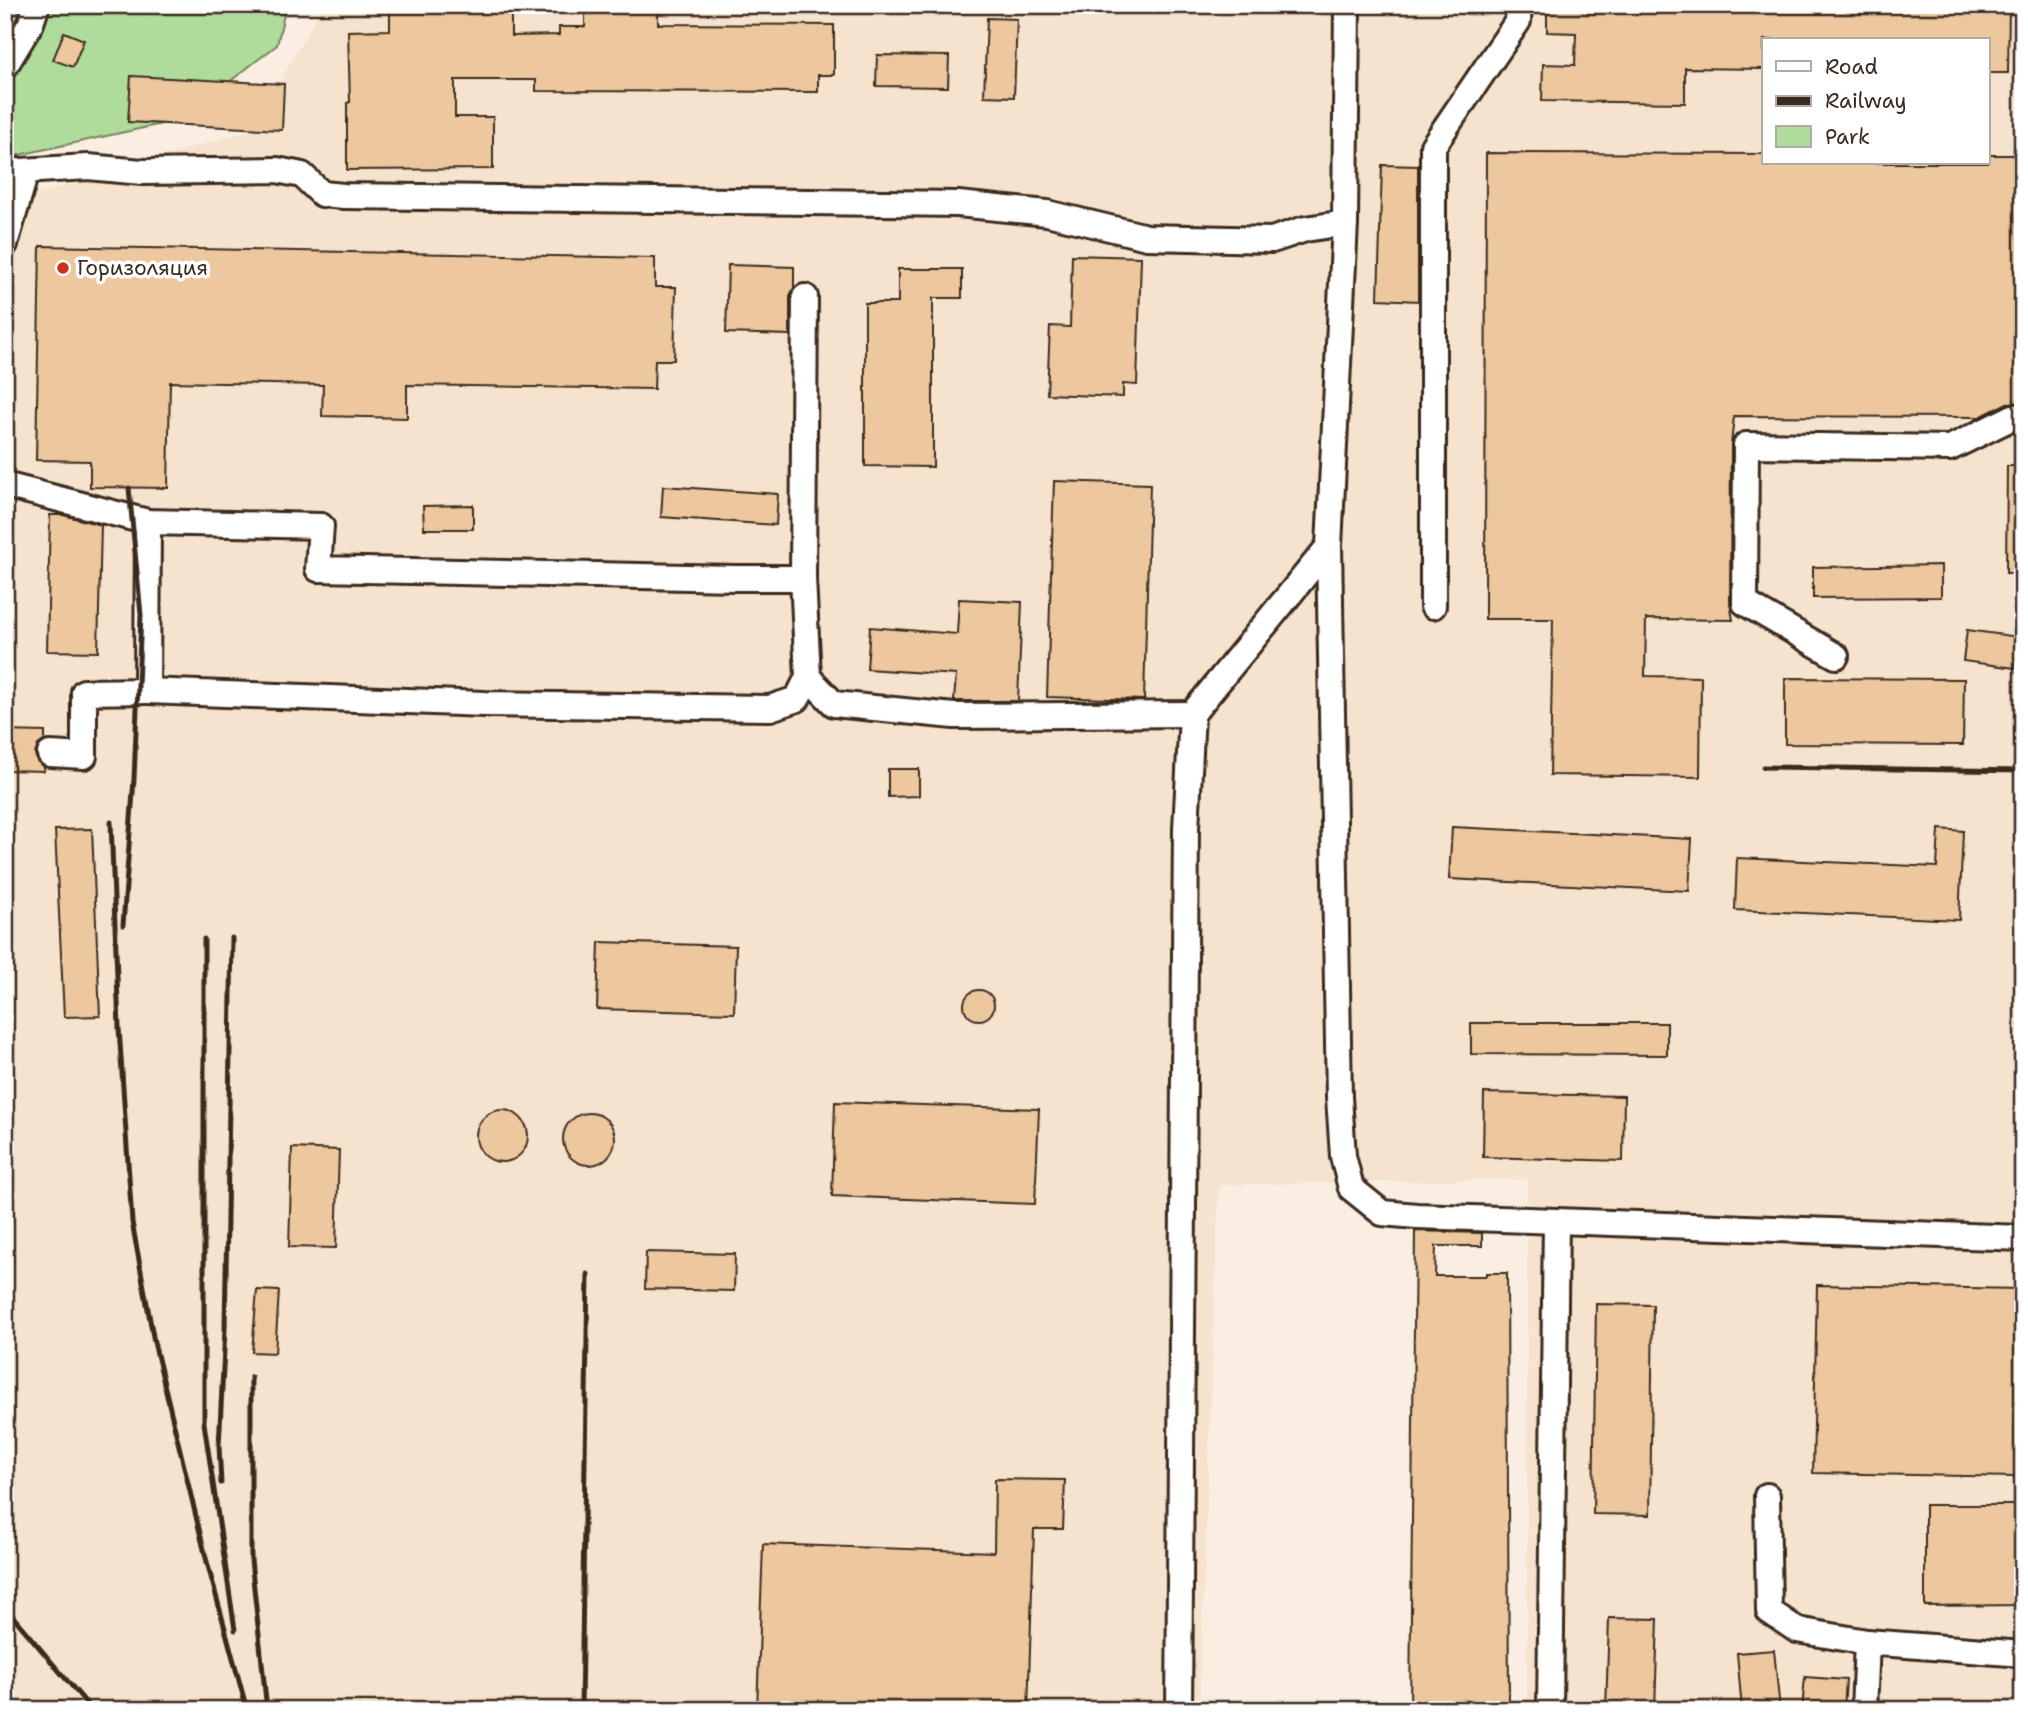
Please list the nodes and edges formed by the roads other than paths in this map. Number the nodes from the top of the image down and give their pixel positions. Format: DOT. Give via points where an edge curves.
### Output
graph roads {
  1 [pos="37,5"];
  2 [pos="1347,5"];
  3 [pos="1519,5"];
  4 [pos="5,66"];
  5 [pos="15,172"];
  6 [pos="1345,223"];
  7 [pos="5,244"];
  8 [pos="805,297"];
  9 [pos="2023,417"];
  10 [pos="5,485"];
  11 [pos="148,522"];
  12 [pos="1328,546"];
  13 [pos="803,578"];
  14 [pos="1433,606"];
  15 [pos="1836,656"];
  16 [pos="808,677"];
  17 [pos="148,691"];
  18 [pos="1192,714"];
  19 [pos="50,754"];
  20 [pos="1556,1221"];
  21 [pos="2023,1238"];
  22 [pos="1767,1496"];
  23 [pos="1867,1642"];
  24 [pos="2023,1654"];
  25 [pos="1179,1710"];
  26 [pos="1550,1710"];
  27 [pos="1864,1710"];
  1 -- 4 [label="street"];
  2 -- 6 [label="street"];
  3 -- 14 [label="street" via="1518,20 1433,146"];
  5 -- 6 [label="street" via="88,167 142,172 277,170 302,175 322,194 344,196 957,204 1047,212 1147,237 1272,240"];
  5 -- 7 [label="street"];
  6 -- 12 [label="street"];
  8 -- 13 [label="street"];
  9 -- 15 [label="street" via="2012,417 1950,448 1746,444 1745,603"];
  10 -- 11 [label="street"];
  11 -- 13 [label="street" via="321,526 318,569"];
  11 -- 17 [label="street"];
  12 -- 18 [label="street"];
  12 -- 20 [label="street" via="1339,1097 1343,1156 1351,1188 1382,1213"];
  13 -- 16 [label="street"];
  16 -- 17 [label="street" via="797,699 770,708 485,704"];
  16 -- 18 [label="street" via="834,704 954,716"];
  17 -- 19 [label="street" via="84,692 84,756"];
  18 -- 25 [label="street" via="1186,829"];
  20 -- 21 [label="street"];
  20 -- 26 [label="street"];
  22 -- 23 [label="street" via="1769,1611 1797,1630"];
  23 -- 24 [label="street"];
  23 -- 27 [label="street"];
}
